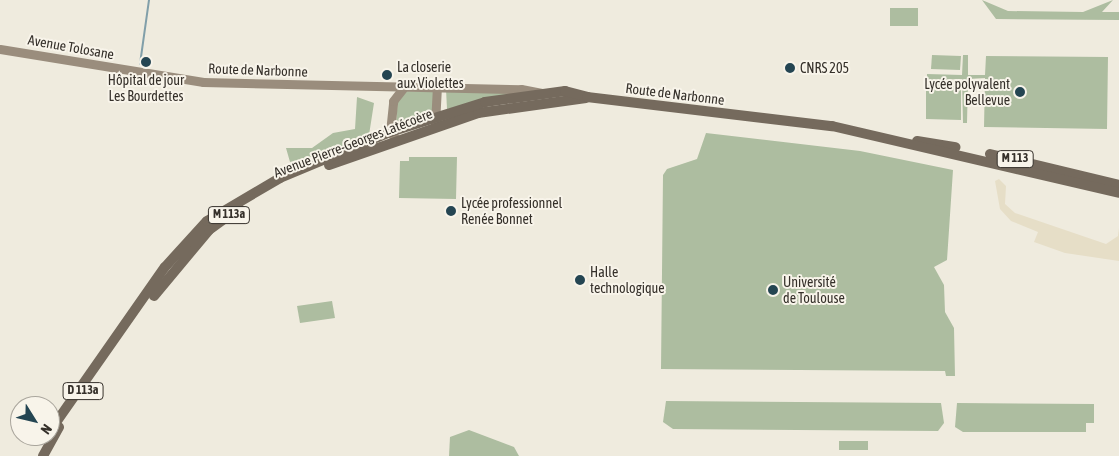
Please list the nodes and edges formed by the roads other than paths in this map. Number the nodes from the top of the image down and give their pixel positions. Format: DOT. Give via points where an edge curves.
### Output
graph roads {
  1 [pos="0,49"];
  2 [pos="138,72"];
  3 [pos="378,87"];
  4 [pos="437,87"];
  5 [pos="403,88"];
  6 [pos="542,93"];
  7 [pos="587,98"];
  8 [pos="393,101"];
  9 [pos="436,120"];
  10 [pos="393,136"];
  11 [pos="910,141"];
  12 [pos="1119,185"];
  13 [pos="1119,193"];
  14 [pos="127,327"];
  15 [pos="60,417"];
  16 [pos="43,456"];
  1 -- 2 [label="main road, Avenue Tolosane"];
  2 -- 3 [label="main road, Route de Narbonne / M 113" via="219,83"];
  3 -- 5 [label="main road, Route de Narbonne / M 113"];
  3 -- 8 [label="main road"];
  4 -- 5 [label="main road, Route de Narbonne / M 113"];
  4 -- 6 [label="main road, Route de Narbonne / M 113"];
  4 -- 9 [label="main road"];
  5 -- 8 [label="main road"];
  6 -- 7 [label="main road, Route de Narbonne / M 113" via="565,91"];
  6 -- 9 [label="main road, Avenue Pierre-Georges Latécoère / M 113a"];
  7 -- 9 [label="main road, Avenue Pierre-Georges Latécoère / M 113a" via="517,105"];
  7 -- 11 [label="main road, Route de Narbonne / M 113" via="832,126"];
  8 -- 10 [label="main road"];
  9 -- 10 [label="main road, Avenue Pierre-Georges Latécoère / M 113a"];
  10 -- 14 [label="main road, Avenue Pierre-Georges Latécoère / M 113a" via="275,186 221,221 183,259"];
  11 -- 12 [label="main road, Route de Narbonne / M 113" via="932,141"];
  11 -- 13 [label="main road, Route de Narbonne / M 113"];
  14 -- 15 [label="main road, Avenue Pierre-Georges Latécoère / D 113a"];
  14 -- 16 [label="main road, Avenue Pierre-Georges Latécoère / D 113a" via="60,425"];
}
